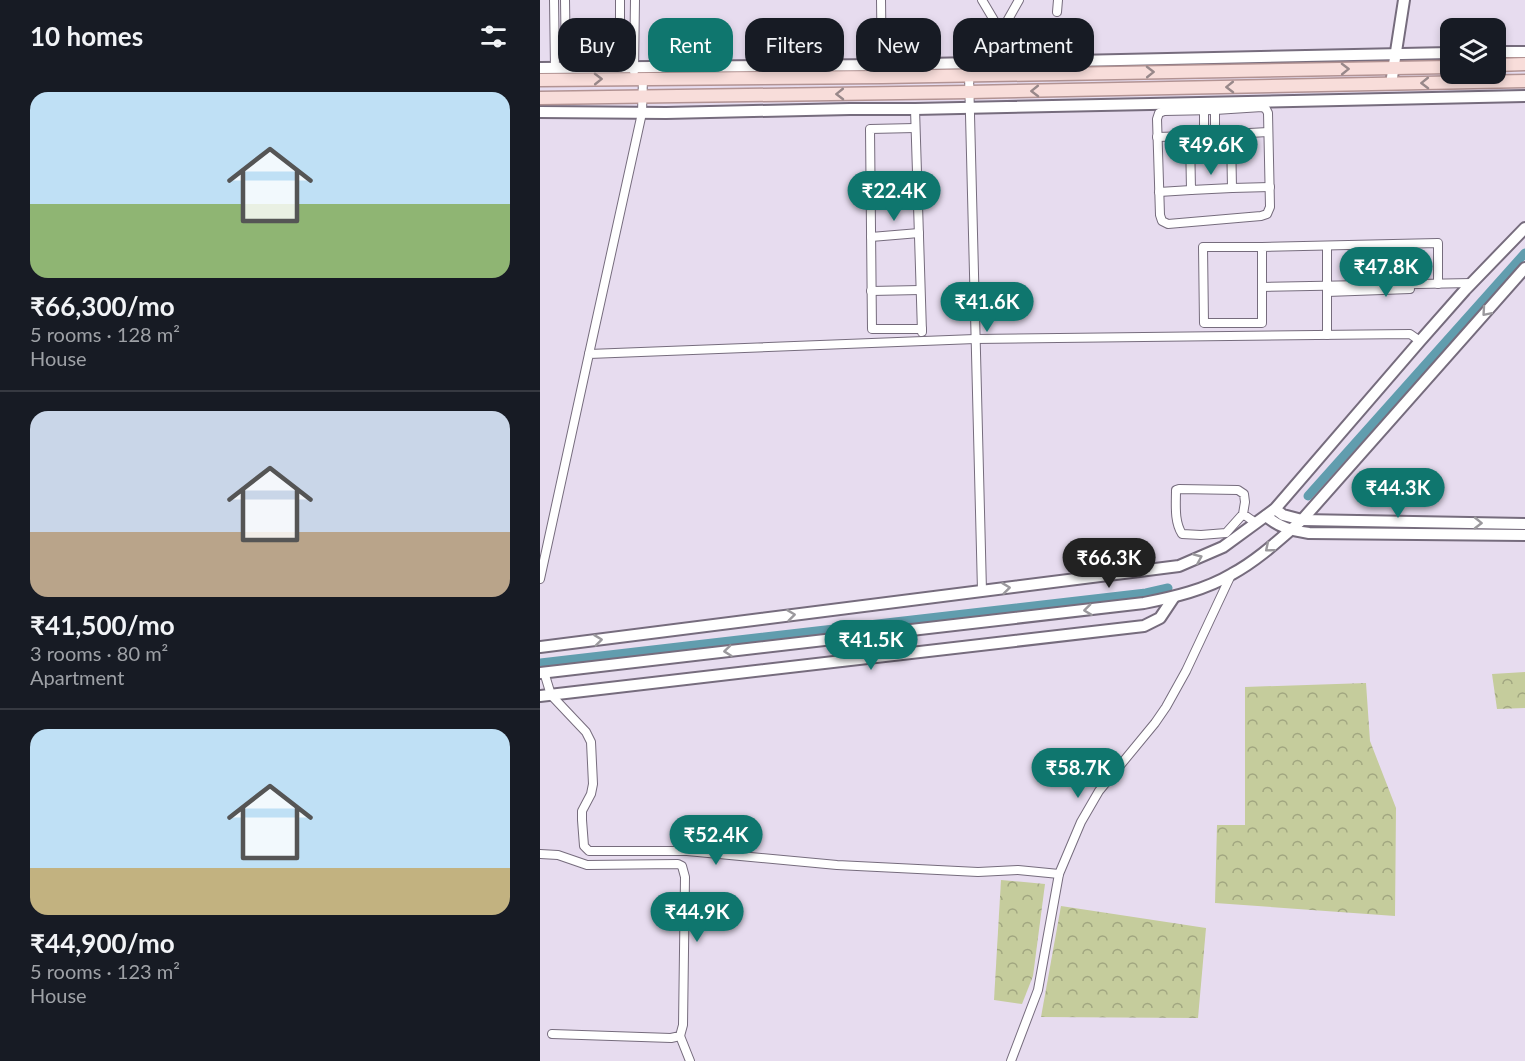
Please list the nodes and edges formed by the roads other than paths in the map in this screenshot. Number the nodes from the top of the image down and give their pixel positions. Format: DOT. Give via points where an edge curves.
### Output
graph roads {
  1 [pos="554,0"];
  2 [pos="565,0"];
  3 [pos="620,0"];
  4 [pos="635,0"];
  5 [pos="881,0"];
  6 [pos="982,0"];
  7 [pos="1019,0"];
  8 [pos="1058,0"];
  9 [pos="1404,0"];
  10 [pos="1057,12"];
  11 [pos="565,18"];
  12 [pos="620,18"];
  13 [pos="881,18"];
  14 [pos="993,18"];
  15 [pos="1009,18"];
  16 [pos="558,45"];
  17 [pos="1506,52"];
  18 [pos="1525,52"];
  19 [pos="1440,53"];
  20 [pos="1395,54"];
  21 [pos="1525,64"];
  22 [pos="1506,65"];
  23 [pos="1094,66"];
  24 [pos="1440,67"];
  25 [pos="540,68"];
  26 [pos="558,68"];
  27 [pos="1393,68"];
  28 [pos="1094,69"];
  29 [pos="856,71"];
  30 [pos="604,72"];
  31 [pos="904,72"];
  32 [pos="990,72"];
  33 [pos="637,75"];
  34 [pos="969,75"];
  35 [pos="540,80"];
  36 [pos="1525,81"];
  37 [pos="1391,84"];
  38 [pos="969,92"];
  39 [pos="642,96"];
  40 [pos="1525,96"];
  41 [pos="540,98"];
  42 [pos="1209,106"];
  43 [pos="969,107"];
  44 [pos="915,109"];
  45 [pos="540,112"];
  46 [pos="642,112"];
  47 [pos="915,128"];
  48 [pos="1268,132"];
  49 [pos="1230,134"];
  50 [pos="1204,135"];
  51 [pos="1215,135"];
  52 [pos="1190,136"];
  53 [pos="1157,138"];
  54 [pos="917,179"];
  55 [pos="870,181"];
  56 [pos="1270,187"];
  57 [pos="1232,188"];
  58 [pos="1191,190"];
  59 [pos="1160,192"];
  60 [pos="1525,228"];
  61 [pos="919,233"];
  62 [pos="871,237"];
  63 [pos="1395,244"];
  64 [pos="1327,246"];
  65 [pos="1262,247"];
  66 [pos="1525,268"];
  67 [pos="1396,285"];
  68 [pos="1442,285"];
  69 [pos="1470,285"];
  70 [pos="1262,287"];
  71 [pos="1328,289"];
  72 [pos="921,290"];
  73 [pos="871,291"];
  74 [pos="922,329"];
  75 [pos="1327,335"];
  76 [pos="975,339"];
  77 [pos="922,341"];
  78 [pos="1420,341"];
  79 [pos="589,354"];
  80 [pos="1275,509"];
  81 [pos="1243,514"];
  82 [pos="1266,516"];
  83 [pos="1302,520"];
  84 [pos="1256,523"];
  85 [pos="1525,524"];
  86 [pos="1291,530"];
  87 [pos="1525,535"];
  88 [pos="1231,575"];
  89 [pos="540,579"];
  90 [pos="982,591"];
  91 [pos="1174,597"];
  92 [pos="540,647"];
  93 [pos="542,673"];
  94 [pos="545,696"];
  95 [pos="540,854"];
  96 [pos="1059,874"];
  97 [pos="552,1034"];
  98 [pos="680,1036"];
  99 [pos="690,1061"];
  100 [pos="1011,1061"];
  1 -- 16 [label="street"];
  2 -- 11 [label="street"];
  3 -- 12 [label="street"];
  4 -- 33 [label="street"];
  5 -- 13 [label="street"];
  6 -- 14 [label="street"];
  7 -- 15 [label="street"];
  8 -- 10 [label="street"];
  9 -- 20 [label="street"];
  17 -- 18 [label="street"];
  19 -- 20 [label="street"];
  20 -- 23 [label="street"];
  20 -- 27 [label="street"];
  21 -- 22 [label="main road"];
  24 -- 27 [label="main road"];
  25 -- 26 [label="street"];
  28 -- 27 [label="main road, one-way"];
  27 -- 37 [label="street"];
  29 -- 33 [label="main road"];
  30 -- 33 [label="street"];
  31 -- 34 [label="main road"];
  32 -- 34 [label="main road"];
  35 -- 33 [label="main road, one-way"];
  33 -- 39 [label="street"];
  34 -- 38 [label="street"];
  36 -- 37 [label="main road, one-way"];
  37 -- 38 [label="main road, one-way"];
  38 -- 39 [label="main road, one-way"];
  38 -- 43 [label="street"];
  39 -- 41 [label="main road"];
  39 -- 46 [label="street"];
  40 -- 42 [label="street"];
  42 -- 43 [label="street"];
  42 -- 48 [label="street" via="1262,107 1268,113"];
  42 -- 50 [label="street"];
  42 -- 51 [label="street"];
  42 -- 53 [label="street" via="1159,113"];
  43 -- 44 [label="street"];
  43 -- 76 [label="street"];
  44 -- 46 [label="street"];
  44 -- 47 [label="street"];
  45 -- 46 [label="street"];
  46 -- 79 [label="street"];
  47 -- 54 [label="street"];
  47 -- 55 [label="street" via="870,129"];
  48 -- 49 [label="street"];
  48 -- 56 [label="street"];
  49 -- 51 [label="street"];
  49 -- 57 [label="street"];
  50 -- 51 [label="street"];
  50 -- 52 [label="street"];
  52 -- 53 [label="street"];
  52 -- 58 [label="street"];
  53 -- 59 [label="street"];
  54 -- 55 [label="street"];
  54 -- 61 [label="street"];
  55 -- 62 [label="street"];
  56 -- 57 [label="street"];
  56 -- 59 [label="street" via="1267,214 1168,224 1160,215"];
  57 -- 58 [label="street"];
  58 -- 59 [label="street"];
  60 -- 69 [label="street"];
  61 -- 62 [label="street"];
  61 -- 72 [label="street"];
  62 -- 73 [label="street"];
  63 -- 64 [label="street"];
  63 -- 67 [label="street"];
  63 -- 68 [label="street" via="1438,243"];
  64 -- 65 [label="street"];
  64 -- 71 [label="street"];
  65 -- 70 [label="street"];
  65 -- 70 [label="street" via="1203,247 1204,323 1262,323"];
  66 -- 83 [label="street, one-way"];
  67 -- 68 [label="street"];
  67 -- 71 [label="street"];
  68 -- 69 [label="street"];
  68 -- 71 [label="street"];
  69 -- 78 [label="street"];
  70 -- 71 [label="street"];
  71 -- 75 [label="street"];
  72 -- 73 [label="street"];
  72 -- 74 [label="street"];
  73 -- 74 [label="street" via="872,329"];
  74 -- 77 [label="street"];
  75 -- 76 [label="street"];
  75 -- 78 [label="street" via="1410,334"];
  76 -- 77 [label="street"];
  76 -- 90 [label="street"];
  77 -- 79 [label="street"];
  78 -- 80 [label="street"];
  79 -- 89 [label="street"];
  80 -- 82 [label="street"];
  80 -- 83 [label="street"];
  81 -- 81 [label="street" via="1244,494 1238,490 1176,490 1175,510 1182,534 1226,533"];
  81 -- 84 [label="street"];
  82 -- 84 [label="street"];
  82 -- 86 [label="street"];
  83 -- 85 [label="street, one-way"];
  83 -- 86 [label="street"];
  90 -- 84 [label="street, one-way" via="1179,566 1222,547"];
  86 -- 87 [label="street"];
  86 -- 88 [label="street, one-way"];
  88 -- 91 [label="street"];
  88 -- 96 [label="street" via="1178,686 1155,723 1092,802"];
  92 -- 90 [label="street, one-way"];
  91 -- 93 [label="street, one-way"];
  91 -- 94 [label="street" via="1160,618 1144,626"];
  93 -- 94 [label="street"];
  94 -- 96 [label="street" via="586,732 591,742 593,784 582,812 584,846 589,851 687,851 837,865"];
  95 -- 98 [label="street" via="558,855 587,866 682,866 685,877"];
  96 -- 100 [label="street" via="1038,990"];
  97 -- 98 [label="street"];
  98 -- 99 [label="street"];
}
